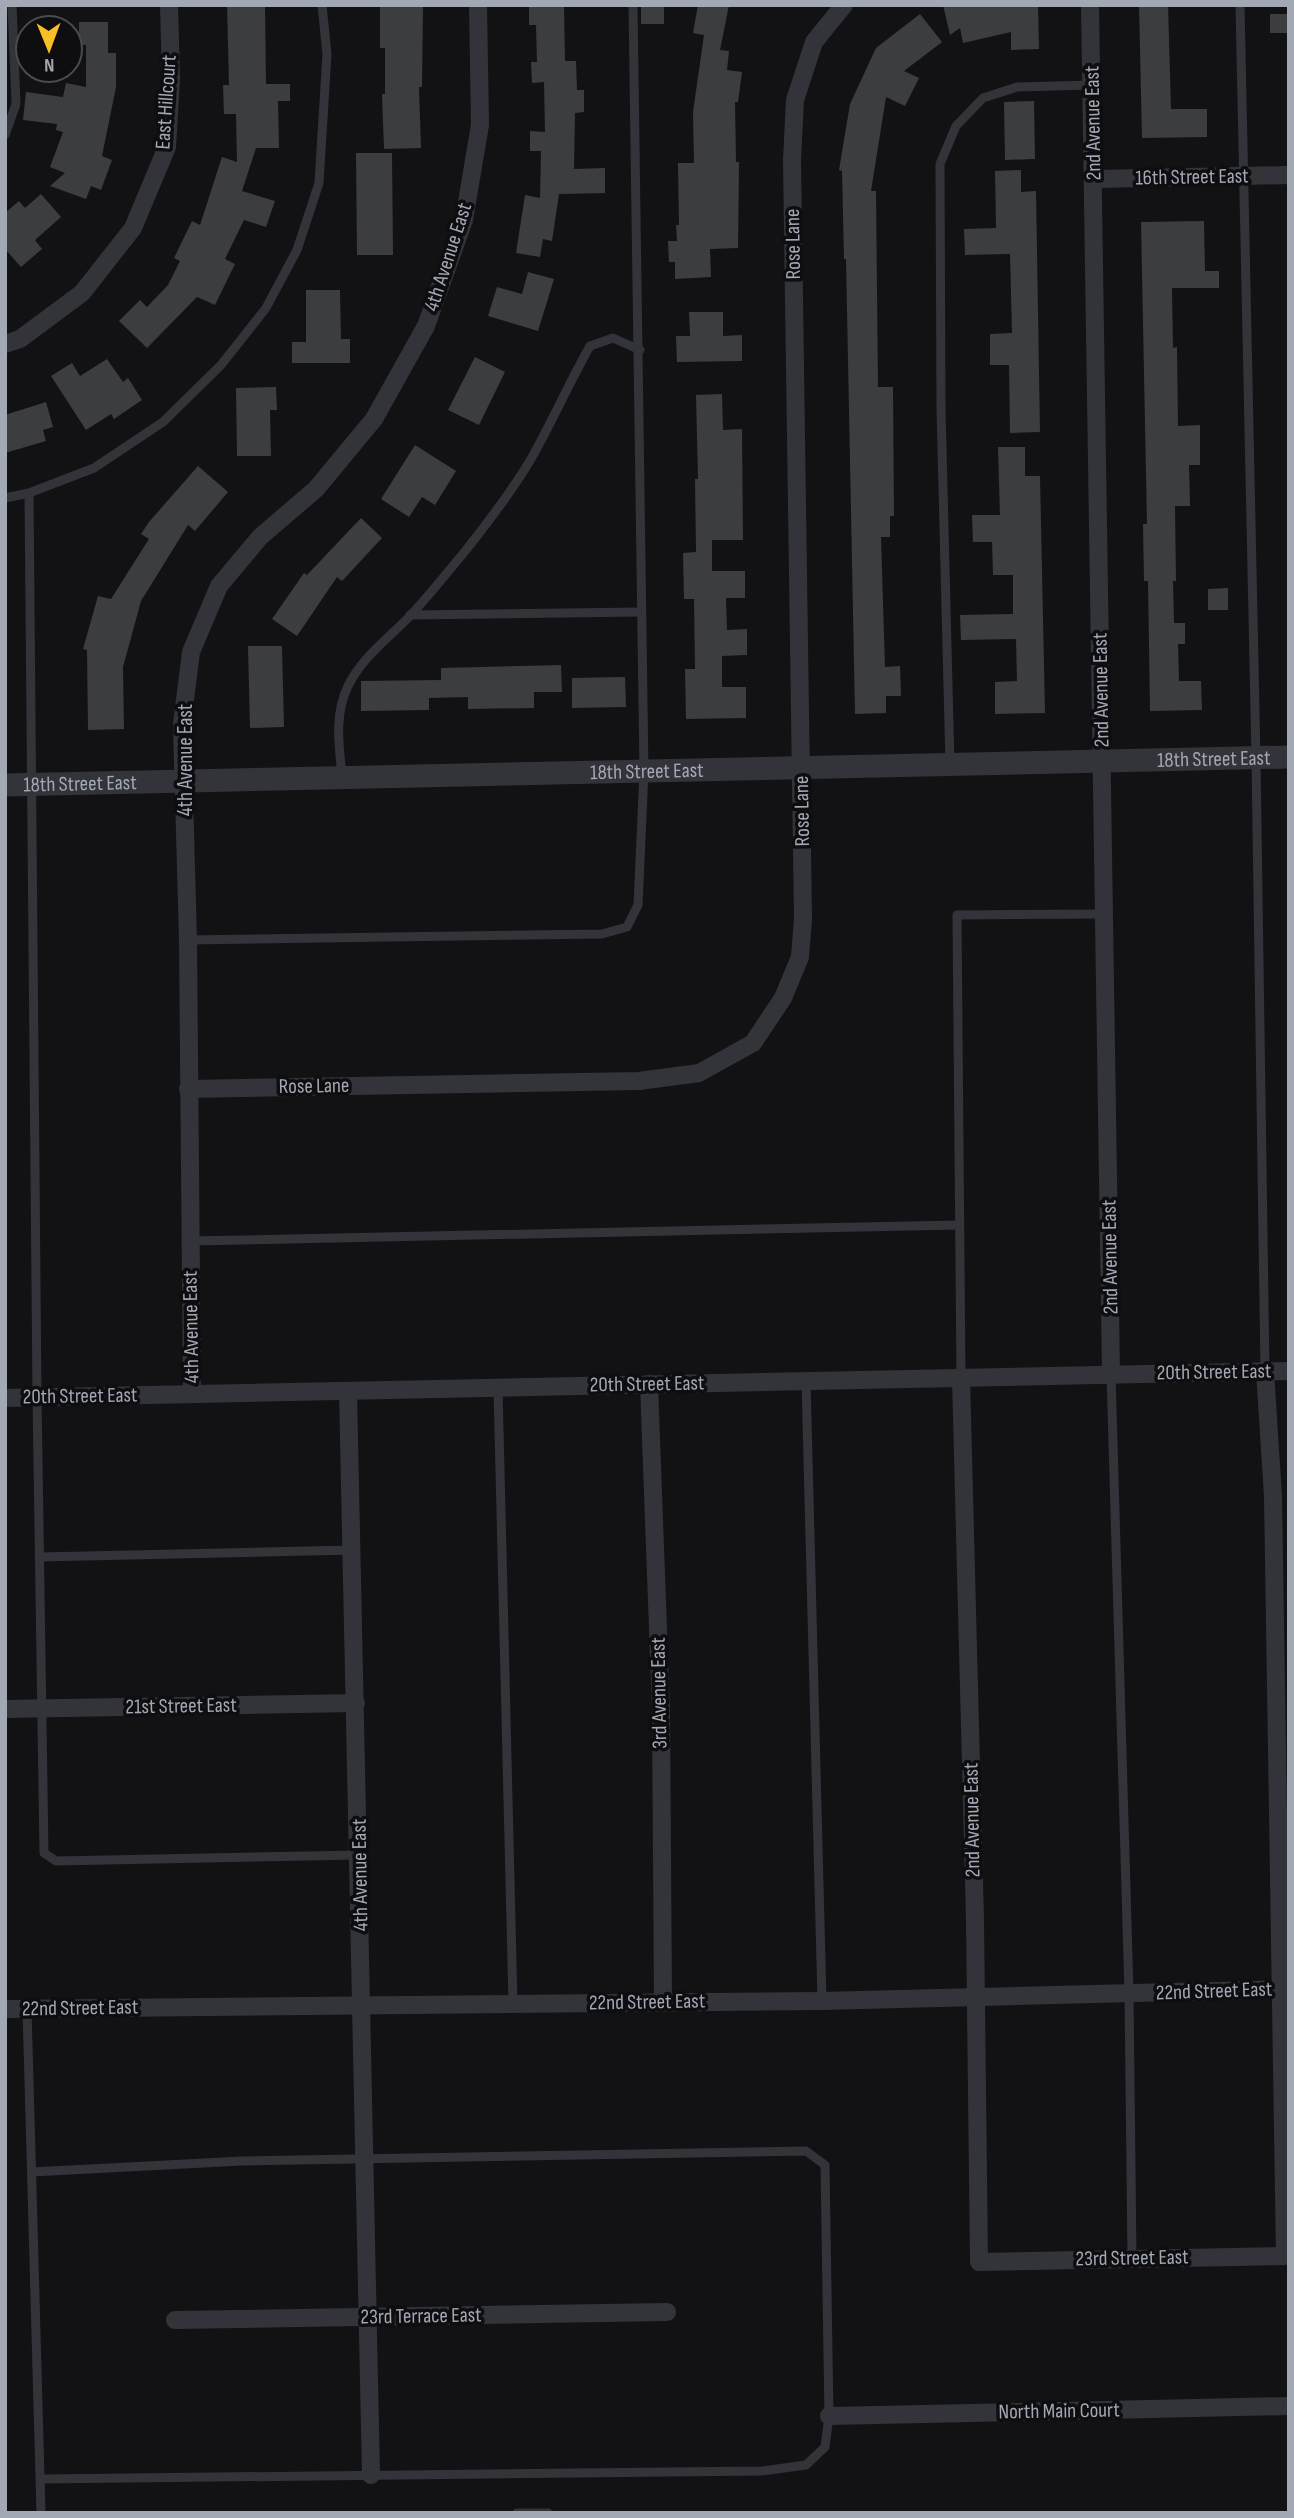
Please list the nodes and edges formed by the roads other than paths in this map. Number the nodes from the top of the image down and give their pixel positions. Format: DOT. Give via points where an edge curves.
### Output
graph roads {
  1 [pos="12,5"];
  2 [pos="169,5"];
  3 [pos="322,5"];
  4 [pos="478,5"];
  5 [pos="633,5"];
  6 [pos="844,5"];
  7 [pos="1090,5"];
  8 [pos="1240,5"];
  9 [pos="1092,85"];
  10 [pos="5,135"];
  11 [pos="1289,175"];
  12 [pos="1243,176"];
  13 [pos="1095,179"];
  14 [pos="5,344"];
  15 [pos="640,350"];
  16 [pos="29,493"];
  17 [pos="5,498"];
  18 [pos="640,612"];
  19 [pos="410,615"];
  20 [pos="1289,757"];
  21 [pos="1256,758"];
  22 [pos="1102,762"];
  23 [pos="950,766"];
  24 [pos="801,769"];
  25 [pos="644,772"];
  26 [pos="342,777"];
  27 [pos="184,781"];
  28 [pos="5,785"];
  29 [pos="31,785"];
  30 [pos="1104,914"];
  31 [pos="188,940"];
  32 [pos="188,1088"];
  33 [pos="959,1226"];
  34 [pos="191,1241"];
  35 [pos="1265,1371"];
  36 [pos="1289,1371"];
  37 [pos="1111,1374"];
  38 [pos="961,1378"];
  39 [pos="806,1381"];
  40 [pos="649,1384"];
  41 [pos="498,1388"];
  42 [pos="348,1391"];
  43 [pos="192,1394"];
  44 [pos="37,1397"];
  45 [pos="5,1398"];
  46 [pos="352,1550"];
  47 [pos="39,1557"];
  48 [pos="356,1703"];
  49 [pos="41,1708"];
  50 [pos="5,1709"];
  51 [pos="359,1855"];
  52 [pos="1285,1989"];
  53 [pos="1129,1993"];
  54 [pos="974,1997"];
  55 [pos="822,2001"];
  56 [pos="663,2002"];
  57 [pos="513,2004"];
  58 [pos="362,2006"];
  59 [pos="5,2009"];
  60 [pos="27,2009"];
  61 [pos="365,2159"];
  62 [pos="32,2172"];
  63 [pos="1132,2257"];
  64 [pos="979,2262"];
  65 [pos="667,2312"];
  66 [pos="368,2317"];
  67 [pos="175,2320"];
  68 [pos="1289,2406"];
  69 [pos="829,2416"];
  70 [pos="371,2475"];
  71 [pos="41,2479"];
  72 [pos="41,2513"];
  73 [pos="517,2513"];
  74 [pos="548,2513"];
  1 -- 10 [label="lane" via="16,104"];
  2 -- 14 [label="street, East Hillcourt" via="167,148 133,228 82,293 20,340"];
  3 -- 16 [label="lane" via="327,54 319,183 297,250 266,308 221,366 163,422 94,468"];
  4 -- 27 [label="street, 4th Avenue East" via="480,125 464,220 426,326 374,419 316,489 260,537 219,586 191,652 182,724"];
  5 -- 15 [label="lane"];
  6 -- 24 [label="street, Rose Lane" via="814,42 795,100 792,173"];
  7 -- 9 [label="street, 2nd Avenue East"];
  8 -- 12 [label="lane"];
  9 -- 13 [label="street, 2nd Avenue East"];
  9 -- 23 [label="lane" via="1017,87 984,98 956,126 940,164"];
  11 -- 12 [label="street, 16th Street East"];
  12 -- 13 [label="street, 16th Street East"];
  12 -- 21 [label="lane"];
  13 -- 22 [label="street, 2nd Avenue East"];
  15 -- 18 [label="lane"];
  15 -- 19 [label="lane" via="613,338 590,346 506,498"];
  16 -- 17 [label="lane"];
  16 -- 29 [label="lane"];
  18 -- 19 [label="lane"];
  18 -- 25 [label="lane"];
  19 -- 26 [label="lane" via="365,658 348,687 338,736"];
  20 -- 21 [label="street, 18th Street East"];
  21 -- 22 [label="street, 18th Street East"];
  21 -- 35 [label="lane"];
  22 -- 23 [label="street, 18th Street East"];
  22 -- 30 [label="street, 2nd Avenue East"];
  23 -- 24 [label="street, 18th Street East"];
  24 -- 25 [label="street, 18th Street East"];
  24 -- 32 [label="street, Rose Lane" via="800,957 783,998 753,1043 699,1073 639,1081"];
  25 -- 26 [label="street, 18th Street East"];
  25 -- 31 [label="lane" via="638,905 627,927 602,934"];
  26 -- 27 [label="street, 18th Street East"];
  27 -- 29 [label="street, 18th Street East"];
  27 -- 31 [label="street, 4th Avenue East"];
  28 -- 29 [label="street, 18th Street East"];
  29 -- 44 [label="lane"];
  30 -- 33 [label="lane" via="957,915"];
  30 -- 37 [label="street, 2nd Avenue East"];
  31 -- 32 [label="street, 4th Avenue East"];
  32 -- 34 [label="street, 4th Avenue East"];
  33 -- 34 [label="lane"];
  33 -- 38 [label="lane"];
  34 -- 43 [label="street, 4th Avenue East"];
  35 -- 36 [label="street, 20th Street East"];
  35 -- 37 [label="street, 20th Street East"];
  35 -- 52 [label="street" via="1273,1496"];
  37 -- 38 [label="street, 20th Street East"];
  37 -- 53 [label="lane"];
  38 -- 39 [label="street, 20th Street East"];
  38 -- 54 [label="street, 2nd Avenue East"];
  39 -- 40 [label="street, 20th Street East"];
  39 -- 55 [label="lane"];
  40 -- 41 [label="street, 20th Street East"];
  40 -- 56 [label="street, 3rd Avenue East" via="661,1710"];
  41 -- 42 [label="street, 20th Street East"];
  41 -- 57 [label="lane"];
  42 -- 43 [label="street, 20th Street East"];
  42 -- 46 [label="street, 4th Avenue East"];
  43 -- 44 [label="street, 20th Street East"];
  44 -- 45 [label="street, 20th Street East"];
  44 -- 47 [label="lane"];
  46 -- 47 [label="lane"];
  46 -- 48 [label="street, 4th Avenue East"];
  47 -- 49 [label="lane"];
  48 -- 49 [label="street, 21st Street East"];
  48 -- 51 [label="street, 4th Avenue East"];
  49 -- 50 [label="street, 21st Street East"];
  49 -- 51 [label="lane" via="44,1853 55,1861"];
  51 -- 58 [label="street, 4th Avenue East"];
  52 -- 53 [label="street, 22nd Street East"];
  52 -- 63 [label="street, 23rd Street East" via="1285,2256"];
  53 -- 54 [label="street, 22nd Street East"];
  53 -- 63 [label="lane"];
  54 -- 55 [label="street, 22nd Street East"];
  54 -- 64 [label="street, 2nd Avenue East"];
  55 -- 56 [label="street, 22nd Street East"];
  56 -- 57 [label="street, 22nd Street East"];
  57 -- 58 [label="street, 22nd Street East"];
  58 -- 60 [label="street, 22nd Street East"];
  58 -- 61 [label="street, 4th Avenue East"];
  59 -- 60 [label="street, 22nd Street East"];
  60 -- 62 [label="lane"];
  61 -- 62 [label="lane"];
  61 -- 66 [label="street, 4th Avenue East"];
  61 -- 69 [label="lane" via="806,2151 825,2165"];
  62 -- 71 [label="lane"];
  63 -- 64 [label="street, 23rd Street East"];
  65 -- 66 [label="street, 23rd Terrace East"];
  66 -- 67 [label="street, 23rd Terrace East"];
  66 -- 70 [label="street, 4th Avenue East"];
  68 -- 69 [label="street, North Main Court"];
  69 -- 70 [label="lane" via="825,2447 806,2465 762,2471"];
  70 -- 71 [label="lane"];
  71 -- 72 [label="lane"];
  73 -- 74 [label="lane"];
}
